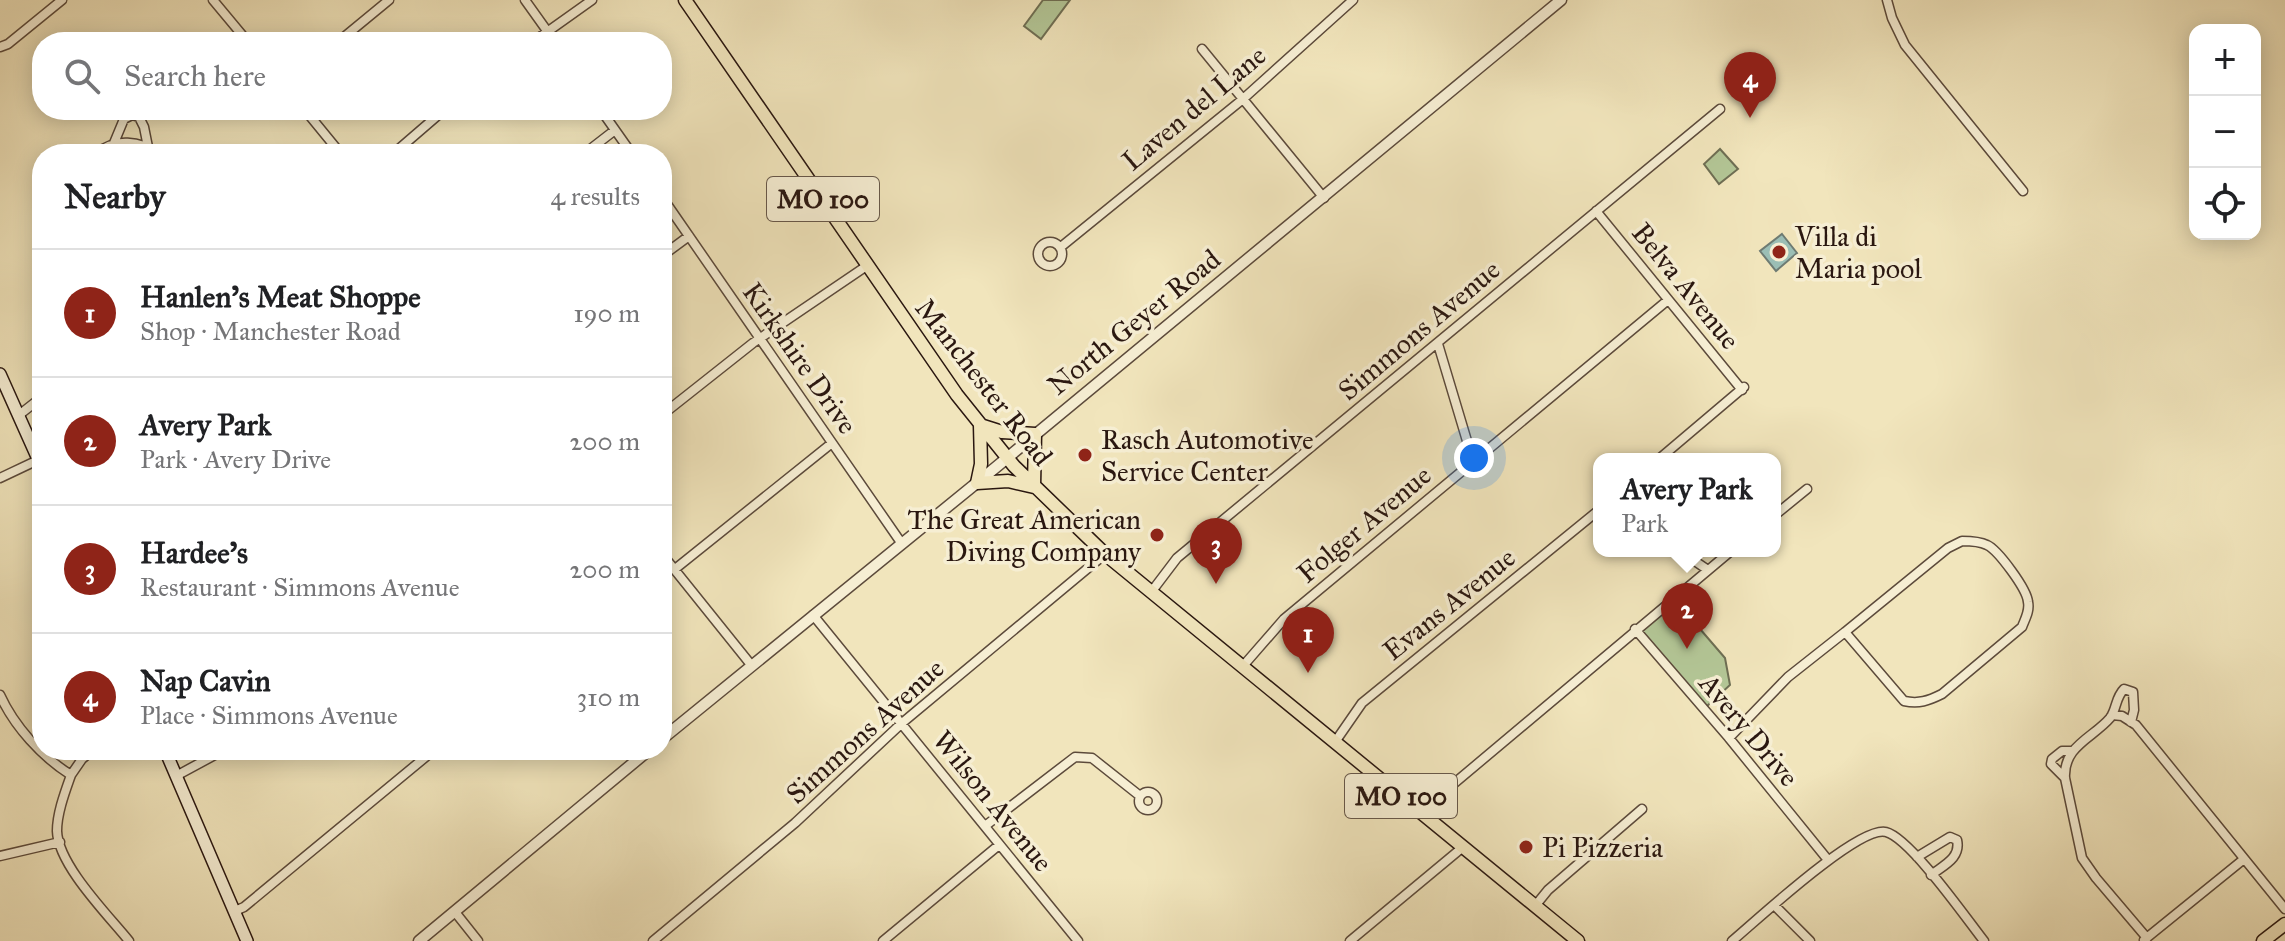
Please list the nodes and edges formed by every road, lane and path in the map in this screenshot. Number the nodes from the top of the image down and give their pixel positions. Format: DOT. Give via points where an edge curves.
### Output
graph roads {
  1 [pos="62,0"];
  2 [pos="213,0"];
  3 [pos="389,0"];
  4 [pos="525,0"];
  5 [pos="592,0"];
  6 [pos="685,0"];
  7 [pos="1353,0"];
  8 [pos="1561,0"];
  9 [pos="1887,0"];
  10 [pos="240,32"];
  11 [pos="350,32"];
  12 [pos="548,32"];
  13 [pos="0,47"];
  14 [pos="1202,49"];
  15 [pos="1243,99"];
  16 [pos="1720,109"];
  17 [pos="124,120"];
  18 [pos="141,120"];
  19 [pos="313,120"];
  20 [pos="432,120"];
  21 [pos="608,120"];
  22 [pos="615,130"];
  23 [pos="114,143"];
  24 [pos="141,144"];
  25 [pos="147,144"];
  26 [pos="333,144"];
  27 [pos="405,144"];
  28 [pos="597,144"];
  29 [pos="625,144"];
  30 [pos="2023,191"];
  31 [pos="1324,198"];
  32 [pos="672,211"];
  33 [pos="1596,211"];
  34 [pos="689,236"];
  35 [pos="1062,246"];
  36 [pos="672,249"];
  37 [pos="868,265"];
  38 [pos="1668,300"];
  39 [pos="761,339"];
  40 [pos="1438,344"];
  41 [pos="0,374"];
  42 [pos="32,405"];
  43 [pos="672,407"];
  44 [pos="19,415"];
  45 [pos="980,425"];
  46 [pos="1035,434"];
  47 [pos="832,443"];
  48 [pos="32,445"];
  49 [pos="1666,453"];
  50 [pos="1007,458"];
  51 [pos="1473,461"];
  52 [pos="32,467"];
  53 [pos="0,478"];
  54 [pos="977,483"];
  55 [pos="1034,487"];
  56 [pos="1807,489"];
  57 [pos="1781,510"];
  58 [pos="1593,515"];
  59 [pos="902,544"];
  60 [pos="1105,554"];
  61 [pos="1689,557"];
  62 [pos="1724,557"];
  63 [pos="672,566"];
  64 [pos="675,569"];
  65 [pos="1708,570"];
  66 [pos="1152,591"];
  67 [pos="813,615"];
  68 [pos="1635,629"];
  69 [pos="1845,632"];
  70 [pos="752,666"];
  71 [pos="1243,666"];
  72 [pos="0,695"];
  73 [pos="2112,715"];
  74 [pos="2131,722"];
  75 [pos="902,723"];
  76 [pos="672,731"];
  77 [pos="1729,738"];
  78 [pos="32,740"];
  79 [pos="1335,742"];
  80 [pos="2073,751"];
  81 [pos="51,760"];
  82 [pos="81,760"];
  83 [pos="169,760"];
  84 [pos="206,760"];
  85 [pos="422,760"];
  86 [pos="635,760"];
  87 [pos="71,775"];
  88 [pos="176,776"];
  89 [pos="2065,778"];
  90 [pos="1140,796"];
  91 [pos="1642,809"];
  92 [pos="1420,812"];
  93 [pos="985,826"];
  94 [pos="60,842"];
  95 [pos="999,845"];
  96 [pos="1463,847"];
  97 [pos="0,856"];
  98 [pos="1917,857"];
  99 [pos="2244,859"];
  100 [pos="1828,860"];
  101 [pos="1931,875"];
  102 [pos="1535,906"];
  103 [pos="1775,906"];
  104 [pos="2285,909"];
  105 [pos="235,911"];
  106 [pos="455,912"];
  107 [pos="2285,924"];
  108 [pos="2145,940"];
  109 [pos="129,941"];
  110 [pos="247,941"];
  111 [pos="419,941"];
  112 [pos="478,941"];
  113 [pos="653,941"];
  114 [pos="883,941"];
  115 [pos="1078,941"];
  116 [pos="1350,941"];
  117 [pos="1578,941"];
  118 [pos="1732,941"];
  119 [pos="1810,941"];
  120 [pos="1984,941"];
  121 [pos="2263,941"];
  1 -- 13 [label="street"];
  2 -- 10 [label="street"];
  3 -- 11 [label="street"];
  4 -- 12 [label="street"];
  5 -- 12 [label="street"];
  6 -- 37 [label="main road, Manchester Road / MO 100"];
  7 -- 15 [label="street, Laven del Lane"];
  8 -- 31 [label="street, North Geyer Road"];
  9 -- 30 [label="street" via="1905,45"];
  14 -- 15 [label="street"];
  15 -- 31 [label="street"];
  15 -- 35 [label="street, Laven del Lane"];
  16 -- 33 [label="street, Simmons Avenue"];
  17 -- 23 [label="street"];
  18 -- 25 [label="street"];
  19 -- 26 [label="street"];
  20 -- 27 [label="street"];
  21 -- 22 [label="street"];
  22 -- 28 [label="street"];
  22 -- 29 [label="street"];
  23 -- 24 [label="street"];
  31 -- 46 [label="street, North Geyer Road"];
  32 -- 34 [label="street, Kirkshire Drive"];
  33 -- 38 [label="street, Belva Avenue"];
  33 -- 40 [label="street, Simmons Avenue"];
  34 -- 36 [label="street"];
  34 -- 39 [label="street, Kirkshire Drive"];
  37 -- 39 [label="street"];
  37 -- 45 [label="main road, Manchester Road / MO 100"];
  38 -- 49 [label="street, Belva Avenue" via="1743,388"];
  38 -- 51 [label="street, Folger Avenue"];
  39 -- 43 [label="street"];
  39 -- 47 [label="street, Kirkshire Drive"];
  40 -- 51 [label="street"];
  40 -- 66 [label="street, Simmons Avenue" via="1177,558"];
  41 -- 44 [label="main road"];
  42 -- 44 [label="street"];
  44 -- 48 [label="main road"];
  45 -- 46 [label="main road"];
  45 -- 50 [label="main road, Manchester Road / MO 100"];
  45 -- 54 [label="main road"];
  46 -- 50 [label="street, North Geyer Road"];
  46 -- 55 [label="main road"];
  47 -- 59 [label="street, Kirkshire Drive"];
  47 -- 64 [label="street"];
  50 -- 54 [label="street, North Geyer Road"];
  50 -- 55 [label="main road, Manchester Road / MO 100"];
  51 -- 71 [label="street, Folger Avenue" via="1284,619"];
  52 -- 53 [label="street"];
  54 -- 55 [label="main road" via="1008,481"];
  54 -- 59 [label="street, North Geyer Road"];
  55 -- 60 [label="main road, Manchester Road / MO 100"];
  56 -- 57 [label="street"];
  58 -- 79 [label="street, Evans Avenue" via="1362,703"];
  59 -- 67 [label="street, North Geyer Road"];
  60 -- 66 [label="main road, Manchester Road / MO 100"];
  60 -- 75 [label="street, Simmons Avenue"];
  61 -- 65 [label="street"];
  62 -- 65 [label="street"];
  63 -- 64 [label="street"];
  64 -- 70 [label="street"];
  65 -- 68 [label="street"];
  66 -- 71 [label="main road, Manchester Road / MO 100"];
  67 -- 70 [label="street, North Geyer Road"];
  67 -- 75 [label="street, Wilson Avenue"];
  68 -- 77 [label="street, Avery Drive"];
  68 -- 92 [label="street"];
  69 -- 69 [label="street" via="1962,541 1991,546 2029,602 2022,627 1928,701 1904,701"];
  69 -- 77 [label="street" via="1788,677"];
  70 -- 76 [label="street, North Geyer Road"];
  71 -- 79 [label="main road, Manchester Road / MO 100"];
  72 -- 78 [label="street"];
  73 -- 74 [label="street"];
  73 -- 74 [label="street" via="2117,696 2125,689 2133,692"];
  73 -- 80 [label="street"];
  74 -- 99 [label="street"];
  75 -- 93 [label="street, Wilson Avenue"];
  75 -- 113 [label="street, Simmons Avenue" via="795,823"];
  77 -- 100 [label="street, Avery Drive"];
  79 -- 92 [label="main road, Manchester Road / MO 100"];
  80 -- 89 [label="street"];
  80 -- 89 [label="street" via="2052,759"];
  81 -- 87 [label="street"];
  82 -- 87 [label="street"];
  83 -- 88 [label="main road"];
  84 -- 88 [label="street"];
  85 -- 105 [label="street"];
  86 -- 106 [label="street"];
  87 -- 94 [label="street" via="57,830"];
  88 -- 105 [label="main road"];
  89 -- 108 [label="street" via="2082,858"];
  90 -- 93 [label="street" via="1092,758 1075,757"];
  91 -- 102 [label="street"];
  92 -- 96 [label="main road, Manchester Road / MO 100"];
  93 -- 95 [label="street, Wilson Avenue"];
  94 -- 97 [label="street"];
  94 -- 109 [label="street" via="71,867"];
  95 -- 114 [label="street"];
  95 -- 115 [label="street, Wilson Avenue"];
  96 -- 102 [label="main road, Manchester Road / MO 100"];
  96 -- 116 [label="street"];
  98 -- 100 [label="street" via="1899,839 1872,832"];
  98 -- 101 [label="street"];
  98 -- 101 [label="street" via="1950,837 1957,840 1956,856"];
  99 -- 104 [label="street"];
  99 -- 108 [label="street"];
  100 -- 103 [label="street"];
  101 -- 120 [label="street"];
  102 -- 117 [label="main road, Manchester Road / MO 100"];
  103 -- 118 [label="street"];
  103 -- 119 [label="street"];
  105 -- 110 [label="main road"];
  106 -- 111 [label="street"];
  106 -- 112 [label="street"];
  107 -- 121 [label="main road"];
}
